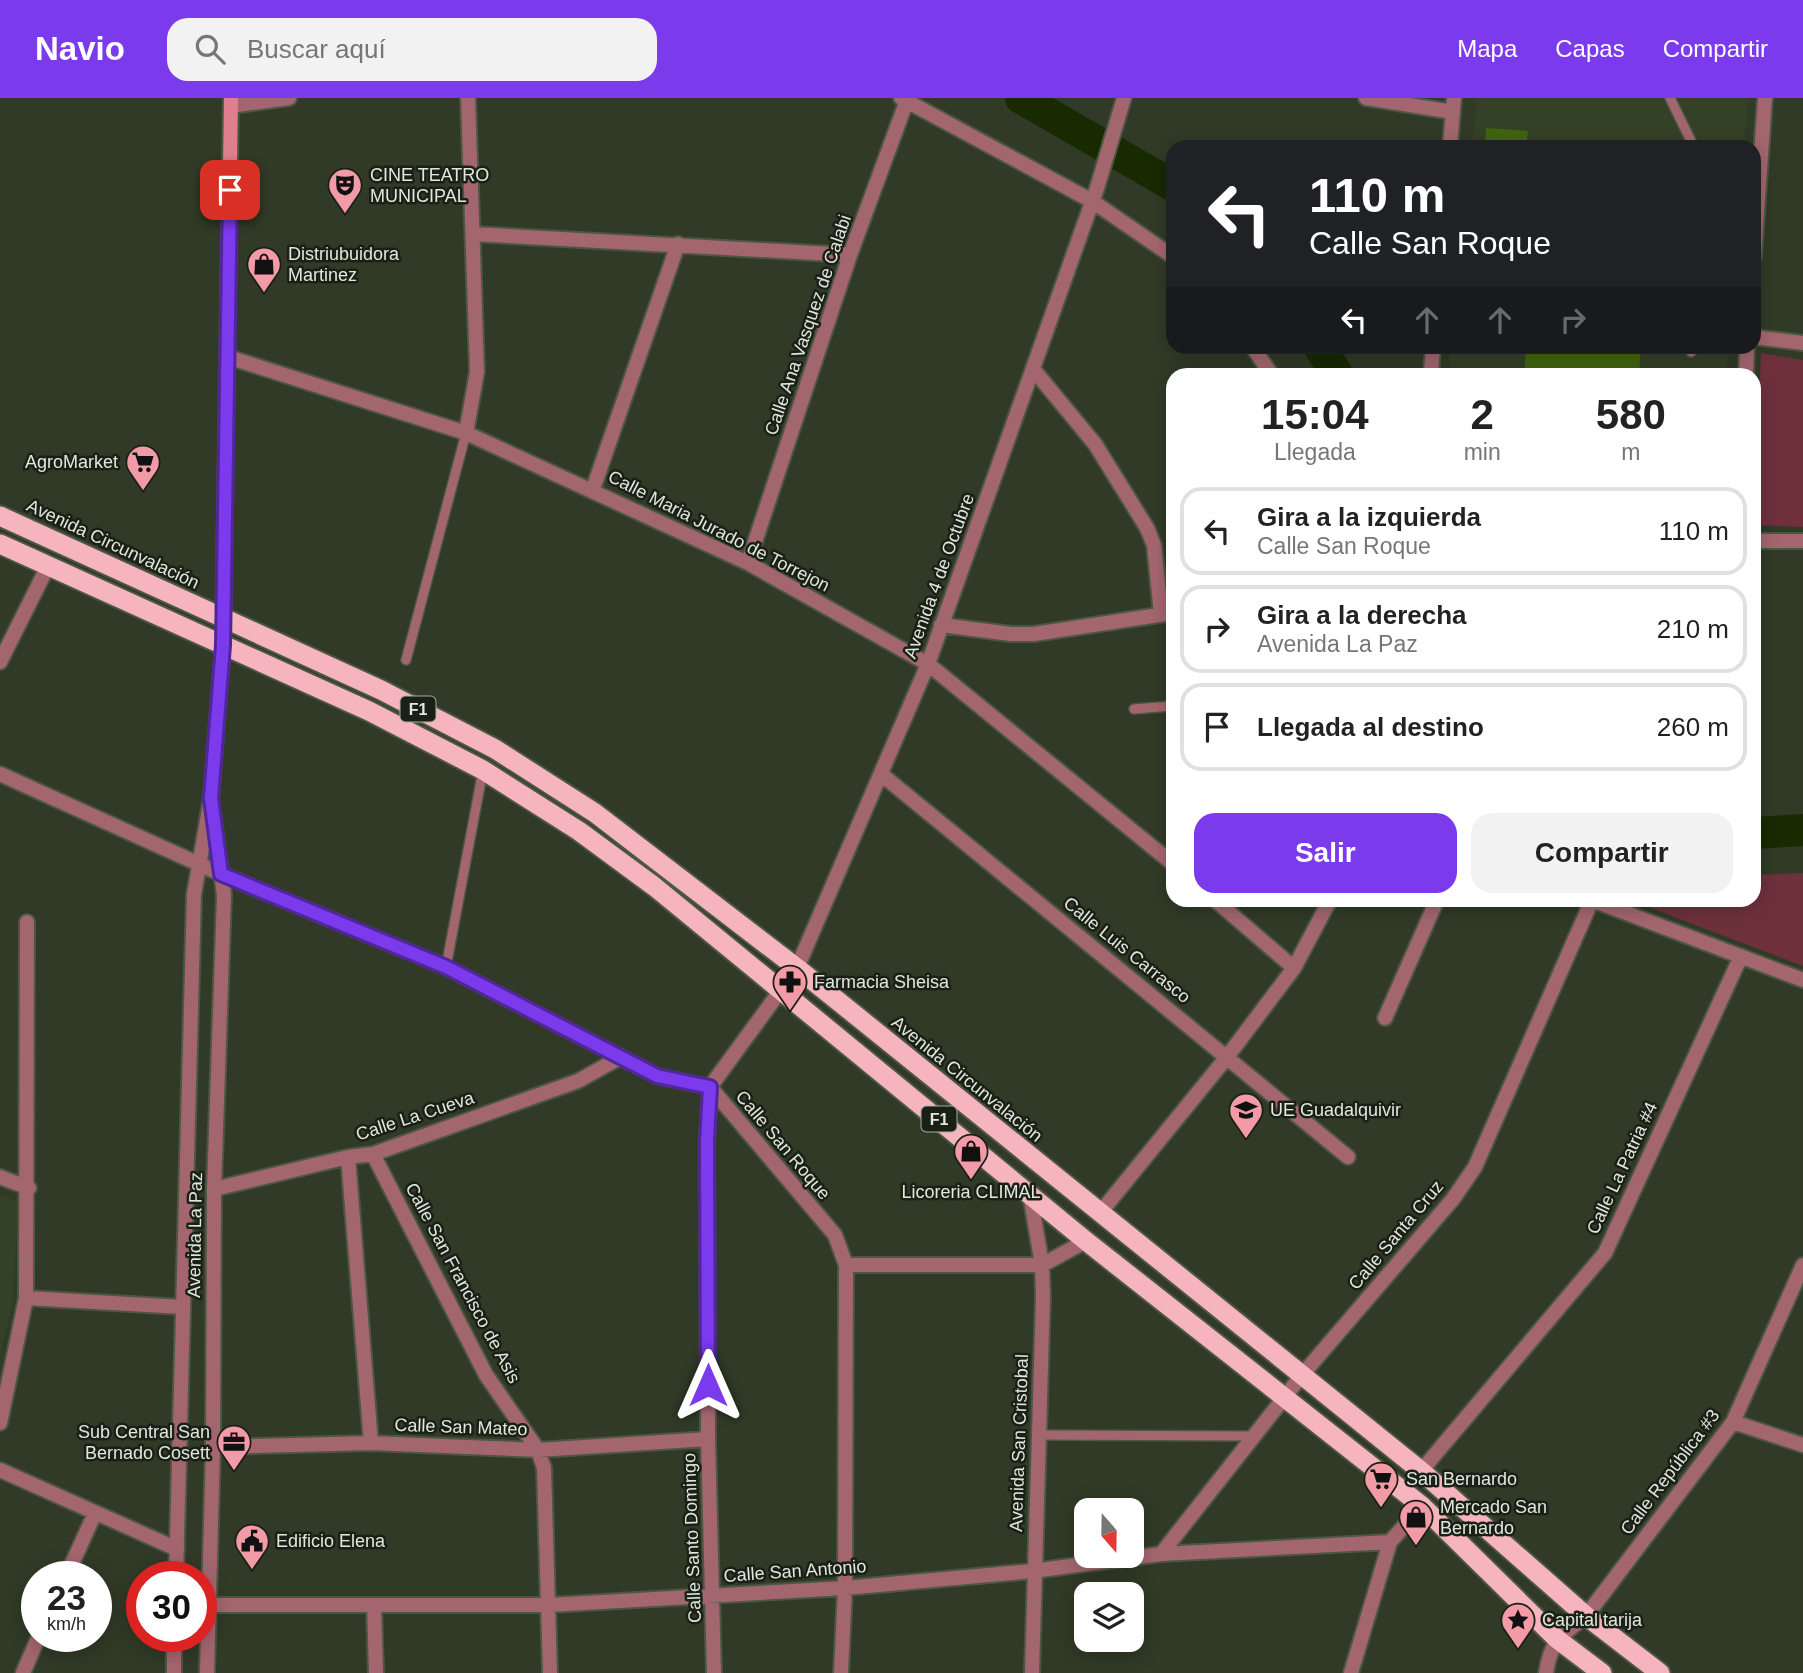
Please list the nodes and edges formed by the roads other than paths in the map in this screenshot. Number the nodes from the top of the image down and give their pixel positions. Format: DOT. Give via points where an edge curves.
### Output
graph roads {
  1 [pos="289,98"];
  2 [pos="468,98"];
  3 [pos="1124,98"];
  4 [pos="1366,98"];
  5 [pos="1671,98"];
  6 [pos="1765,98"];
  7 [pos="904,99"];
  8 [pos="231,102"];
  9 [pos="1453,105"];
  10 [pos="1450,140"];
  11 [pos="1691,140"];
  12 [pos="1761,146"];
  13 [pos="1095,195"];
  14 [pos="474,234"];
  15 [pos="678,244"];
  16 [pos="1166,251"];
  17 [pos="850,255"];
  18 [pos="1761,338"];
  19 [pos="1803,344"];
  20 [pos="228,357"];
  21 [pos="1033,369"];
  22 [pos="466,433"];
  23 [pos="593,489"];
  24 [pos="0,516"];
  25 [pos="1761,541"];
  26 [pos="1803,541"];
  27 [pos="0,544"];
  28 [pos="748,563"];
  29 [pos="48,566"];
  30 [pos="1166,608"];
  31 [pos="1166,613"];
  32 [pos="223,617"];
  33 [pos="942,625"];
  34 [pos="223,645"];
  35 [pos="406,660"];
  36 [pos="0,662"];
  37 [pos="928,664"];
  38 [pos="1166,706"];
  39 [pos="1134,709"];
  40 [pos="483,770"];
  41 [pos="0,774"];
  42 [pos="881,774"];
  43 [pos="211,798"];
  44 [pos="1166,858"];
  45 [pos="199,864"];
  46 [pos="221,874"];
  47 [pos="1223,907"];
  48 [pos="1326,907"];
  49 [pos="1434,907"];
  50 [pos="1589,907"];
  51 [pos="1611,907"];
  52 [pos="27,922"];
  53 [pos="1741,956"];
  54 [pos="446,967"];
  55 [pos="797,968"];
  56 [pos="1294,968"];
  57 [pos="1803,980"];
  58 [pos="783,990"];
  59 [pos="1385,1018"];
  60 [pos="621,1057"];
  61 [pos="1227,1057"];
  62 [pos="710,1087"];
  63 [pos="373,1154"];
  64 [pos="348,1157"];
  65 [pos="1348,1157"];
  66 [pos="0,1177"];
  67 [pos="29,1188"];
  68 [pos="214,1189"];
  69 [pos="1030,1194"];
  70 [pos="1100,1213"];
  71 [pos="1086,1241"];
  72 [pos="846,1265"];
  73 [pos="1042,1265"];
  74 [pos="1803,1265"];
  75 [pos="26,1298"];
  76 [pos="182,1307"];
  77 [pos="1302,1375"];
  78 [pos="1284,1396"];
  79 [pos="1733,1422"];
  80 [pos="0,1423"];
  81 [pos="1038,1435"];
  82 [pos="1253,1436"];
  83 [pos="708,1439"];
  84 [pos="371,1443"];
  85 [pos="1803,1445"];
  86 [pos="213,1447"];
  87 [pos="538,1450"];
  88 [pos="0,1470"];
  89 [pos="1421,1471"];
  90 [pos="1422,1506"];
  91 [pos="95,1513"];
  92 [pos="1390,1542"];
  93 [pos="177,1549"];
  94 [pos="1161,1554"];
  95 [pos="73,1561"];
  96 [pos="177,1561"];
  97 [pos="207,1561"];
  98 [pos="1033,1571"];
  99 [pos="845,1588"];
  100 [pos="715,1596"];
  101 [pos="217,1605"];
  102 [pos="374,1605"];
  103 [pos="549,1605"];
  104 [pos="1586,1616"];
  105 [pos="1557,1639"];
  106 [pos="32,1652"];
  107 [pos="174,1652"];
  108 [pos="206,1652"];
  109 [pos="23,1673"];
  110 [pos="174,1673"];
  111 [pos="207,1673"];
  112 [pos="376,1673"];
  113 [pos="550,1673"];
  114 [pos="714,1673"];
  115 [pos="841,1673"];
  116 [pos="1032,1673"];
  117 [pos="1351,1673"];
  118 [pos="1546,1673"];
  119 [pos="1602,1673"];
  120 [pos="1660,1673"];
  1 -- 8 [label="street"];
  2 -- 14 [label="street"];
  3 -- 13 [label="street, Avenida 4 de Octubre"];
  4 -- 9 [label="street"];
  5 -- 11 [label="lane"];
  6 -- 12 [label="street"];
  7 -- 13 [label="street"];
  7 -- 17 [label="street, Calle Ana Vasquez de Calabi"];
  8 -- 20 [label="main road, Avenida La Paz"];
  9 -- 10 [label="street"];
  13 -- 16 [label="street"];
  13 -- 21 [label="street, Avenida 4 de Octubre"];
  14 -- 15 [label="street"];
  14 -- 22 [label="street" via="477,372"];
  15 -- 17 [label="street"];
  15 -- 23 [label="street"];
  17 -- 28 [label="street, Calle Ana Vasquez de Calabi"];
  18 -- 19 [label="street"];
  20 -- 22 [label="street, Calle Maria Jurado de Torrejon"];
  20 -- 32 [label="main road, Avenida La Paz"];
  21 -- 30 [label="street" via="1095,444 1147,528"];
  21 -- 33 [label="street, Avenida 4 de Octubre"];
  22 -- 23 [label="street, Calle Maria Jurado de Torrejon"];
  22 -- 35 [label="lane"];
  23 -- 28 [label="street, Calle Maria Jurado de Torrejon"];
  24 -- 32 [label="highway, Avenida Circunvalación / F1"];
  25 -- 26 [label="street"];
  27 -- 29 [label="highway, F1"];
  28 -- 37 [label="street, Calle Maria Jurado de Torrejon"];
  29 -- 34 [label="highway, F1"];
  29 -- 36 [label="street"];
  31 -- 33 [label="street" via="1034,634"];
  32 -- 34 [label="main road, Avenida La Paz"];
  32 -- 55 [label="highway, Avenida Circunvalación / F1" via="495,749 605,820"];
  33 -- 37 [label="street, Avenida 4 de Octubre"];
  34 -- 40 [label="highway, F1" via="369,710"];
  34 -- 43 [label="street, Avenida La Paz"];
  37 -- 42 [label="street, Avenida 4 de Octubre"];
  37 -- 44 [label="street, Calle Maria Jurado de Torrejon"];
  38 -- 39 [label="lane"];
  40 -- 54 [label="lane"];
  40 -- 58 [label="highway, F1" via="579,831"];
  41 -- 45 [label="street, Calle San Roque"];
  42 -- 55 [label="street, Avenida 4 de Octubre"];
  42 -- 61 [label="street, Calle Luis Carrasco"];
  43 -- 45 [label="street, Avenida La Paz"];
  43 -- 46 [label="street, Avenida La Paz"];
  45 -- 46 [label="street, Calle San Roque"];
  45 -- 76 [label="street, Avenida La Paz" via="194,894"];
  46 -- 54 [label="street, Calle San Roque"];
  46 -- 68 [label="street, Avenida La Paz"];
  47 -- 56 [label="street"];
  48 -- 56 [label="street"];
  49 -- 59 [label="street"];
  50 -- 77 [label="street, Calle Santa Cruz" via="1475,1167 1453,1199"];
  51 -- 53 [label="street"];
  52 -- 67 [label="street"];
  53 -- 57 [label="street"];
  53 -- 89 [label="street, Calle La Patria #4" via="1605,1253"];
  54 -- 60 [label="street, Calle San Roque"];
  55 -- 58 [label="street"];
  55 -- 70 [label="highway, Avenida Circunvalación / F1"];
  56 -- 61 [label="street"];
  58 -- 62 [label="street"];
  58 -- 69 [label="highway, F1"];
  60 -- 62 [label="street, Calle San Roque" via="657,1076"];
  60 -- 63 [label="street, Calle La Cueva" via="578,1081"];
  61 -- 65 [label="street, Calle Luis Carrasco"];
  61 -- 70 [label="street"];
  62 -- 72 [label="street, Calle San Roque" via="835,1236"];
  62 -- 83 [label="street, Calle Santo Domingo"];
  63 -- 64 [label="street, Calle La Cueva"];
  63 -- 87 [label="street, Calle San Francisco de Asis" via="485,1374"];
  64 -- 68 [label="street, Calle La Cueva"];
  64 -- 84 [label="street"];
  66 -- 67 [label="street"];
  67 -- 75 [label="street"];
  68 -- 86 [label="street, Avenida La Paz"];
  69 -- 71 [label="highway, F1"];
  69 -- 73 [label="street, Avenida San Cristobal"];
  70 -- 77 [label="highway, Avenida Circunvalación / F1"];
  71 -- 73 [label="street"];
  71 -- 78 [label="highway, F1"];
  72 -- 73 [label="street"];
  72 -- 99 [label="street, Calle San Roque"];
  73 -- 81 [label="street, Avenida San Cristobal"];
  74 -- 79 [label="street, Calle República #3"];
  75 -- 76 [label="street"];
  75 -- 80 [label="street"];
  76 -- 93 [label="street, Avenida La Paz"];
  77 -- 78 [label="street, Calle Santa Cruz"];
  77 -- 89 [label="highway, Avenida Circunvalación / F1"];
  78 -- 82 [label="street, Calle Santa Cruz"];
  78 -- 90 [label="highway, F1"];
  79 -- 85 [label="street"];
  79 -- 104 [label="street, Calle República #3"];
  81 -- 82 [label="lane"];
  81 -- 98 [label="street, Avenida San Cristobal"];
  82 -- 94 [label="street, Calle Santa Cruz"];
  83 -- 87 [label="street, Calle San Mateo"];
  83 -- 100 [label="street, Calle Santo Domingo"];
  84 -- 86 [label="street, Calle San Mateo"];
  84 -- 87 [label="street, Calle San Mateo"];
  86 -- 97 [label="street, Avenida La Paz"];
  87 -- 103 [label="street, Calle San Francisco de Asis" via="544,1468"];
  88 -- 91 [label="street"];
  89 -- 104 [label="highway, Avenida Circunvalación / F1"];
  90 -- 92 [label="street"];
  90 -- 105 [label="highway, F1"];
  91 -- 93 [label="street"];
  91 -- 95 [label="street"];
  92 -- 94 [label="street, Calle San Antonio"];
  92 -- 117 [label="street"];
  93 -- 96 [label="street, Avenida La Paz"];
  94 -- 98 [label="street, Calle San Antonio"];
  98 -- 99 [label="street, Calle San Antonio"];
  98 -- 116 [label="street, Avenida San Cristobal"];
  99 -- 100 [label="street, Calle San Antonio"];
  99 -- 115 [label="street, Calle San Roque"];
  100 -- 103 [label="street, Calle San Antonio"];
  100 -- 114 [label="street, Calle Santo Domingo"];
  101 -- 102 [label="street, Calle San Antonio"];
  102 -- 103 [label="street, Calle San Antonio"];
  102 -- 112 [label="street"];
  103 -- 113 [label="street, Calle San Francisco de Asis"];
  104 -- 105 [label="street, Calle República #3"];
  104 -- 120 [label="highway, Avenida Circunvalación / F1"];
  105 -- 118 [label="street" via="1549,1649"];
  105 -- 119 [label="highway, F1"];
  106 -- 109 [label="street"];
  107 -- 110 [label="street"];
  108 -- 111 [label="street, Avenida La Paz"];
}
